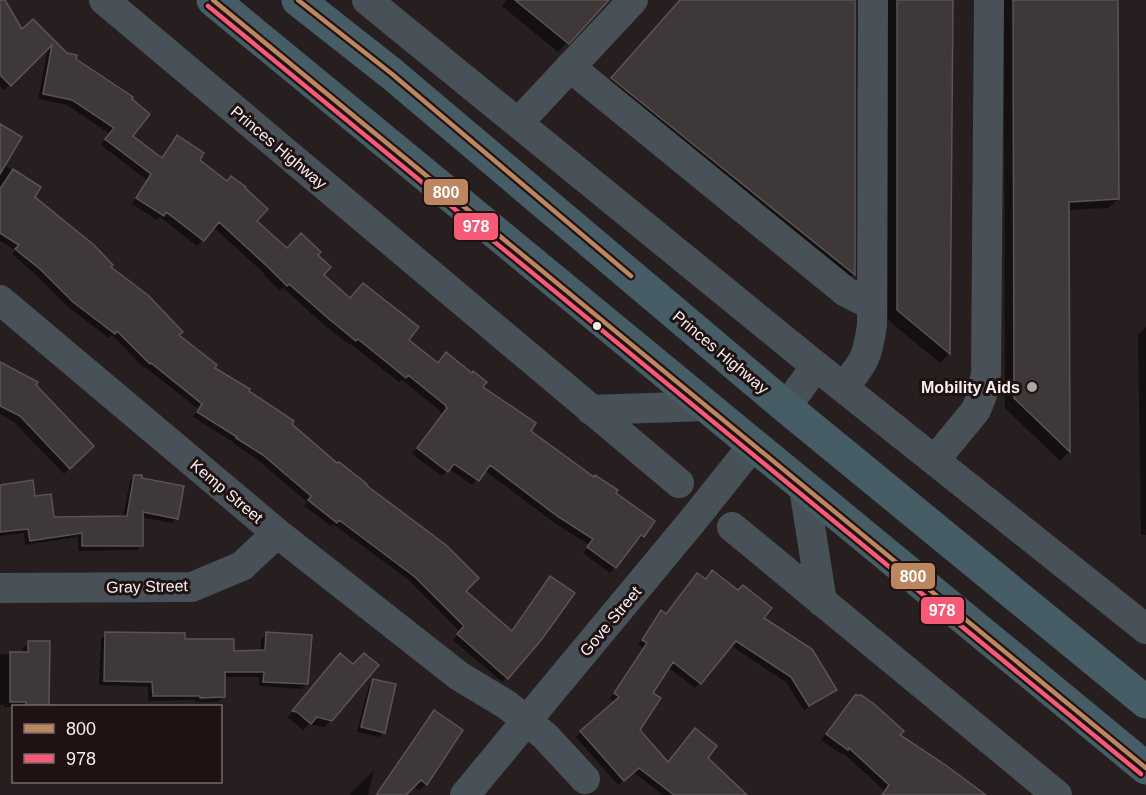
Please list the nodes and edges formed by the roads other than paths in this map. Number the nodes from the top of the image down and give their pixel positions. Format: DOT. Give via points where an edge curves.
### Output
graph roads {
  1 [pos="104,0"];
  2 [pos="213,0"];
  3 [pos="298,0"];
  4 [pos="367,0"];
  5 [pos="633,0"];
  6 [pos="873,0"];
  7 [pos="988,0"];
  8 [pos="420,43"];
  9 [pos="570,67"];
  10 [pos="392,74"];
  11 [pos="518,123"];
  12 [pos="0,300"];
  13 [pos="872,304"];
  14 [pos="816,366"];
  15 [pos="844,387"];
  16 [pos="706,406"];
  17 [pos="786,407"];
  18 [pos="591,410"];
  19 [pos="753,445"];
  20 [pos="935,460"];
  21 [pos="678,483"];
  22 [pos="804,488"];
  23 [pos="732,527"];
  24 [pos="277,533"];
  25 [pos="0,588"];
  26 [pos="822,602"];
  27 [pos="1146,629"];
  28 [pos="1146,702"];
  29 [pos="522,727"];
  30 [pos="1146,768"];
  31 [pos="594,787"];
  32 [pos="465,795"];
  33 [pos="1057,795"];
  1 -- 18 [label="street, Princes Highway"];
  2 -- 16 [label="highway"];
  3 -- 10 [label="highway, Princes Highway"];
  4 -- 8 [label="street"];
  5 -- 9 [label="street"];
  6 -- 13 [label="street"];
  7 -- 20 [label="street" via="986,373 976,410"];
  8 -- 10 [label="street"];
  8 -- 11 [label="street"];
  9 -- 11 [label="street"];
  9 -- 13 [label="street" via="846,292"];
  10 -- 17 [label="highway, Princes Highway"];
  11 -- 14 [label="street"];
  12 -- 24 [label="street, Kemp Street"];
  13 -- 15 [label="street" via="870,346"];
  14 -- 15 [label="street"];
  14 -- 17 [label="street"];
  15 -- 20 [label="street"];
  16 -- 18 [label="street"];
  16 -- 19 [label="highway"];
  17 -- 19 [label="highway"];
  17 -- 28 [label="highway, Princes Highway"];
  18 -- 21 [label="street, Princes Highway"];
  19 -- 22 [label="highway"];
  19 -- 29 [label="street, Gove Street"];
  20 -- 27 [label="street"];
  22 -- 26 [label="street"];
  22 -- 30 [label="highway"];
  23 -- 26 [label="street"];
  24 -- 25 [label="street, Gray Street" via="242,566 192,587"];
  24 -- 29 [label="street, Kemp Street" via="459,676 497,718"];
  26 -- 33 [label="street"];
  29 -- 31 [label="street, Kemp Street" via="545,736"];
  29 -- 32 [label="street, Gove Street"];
}
